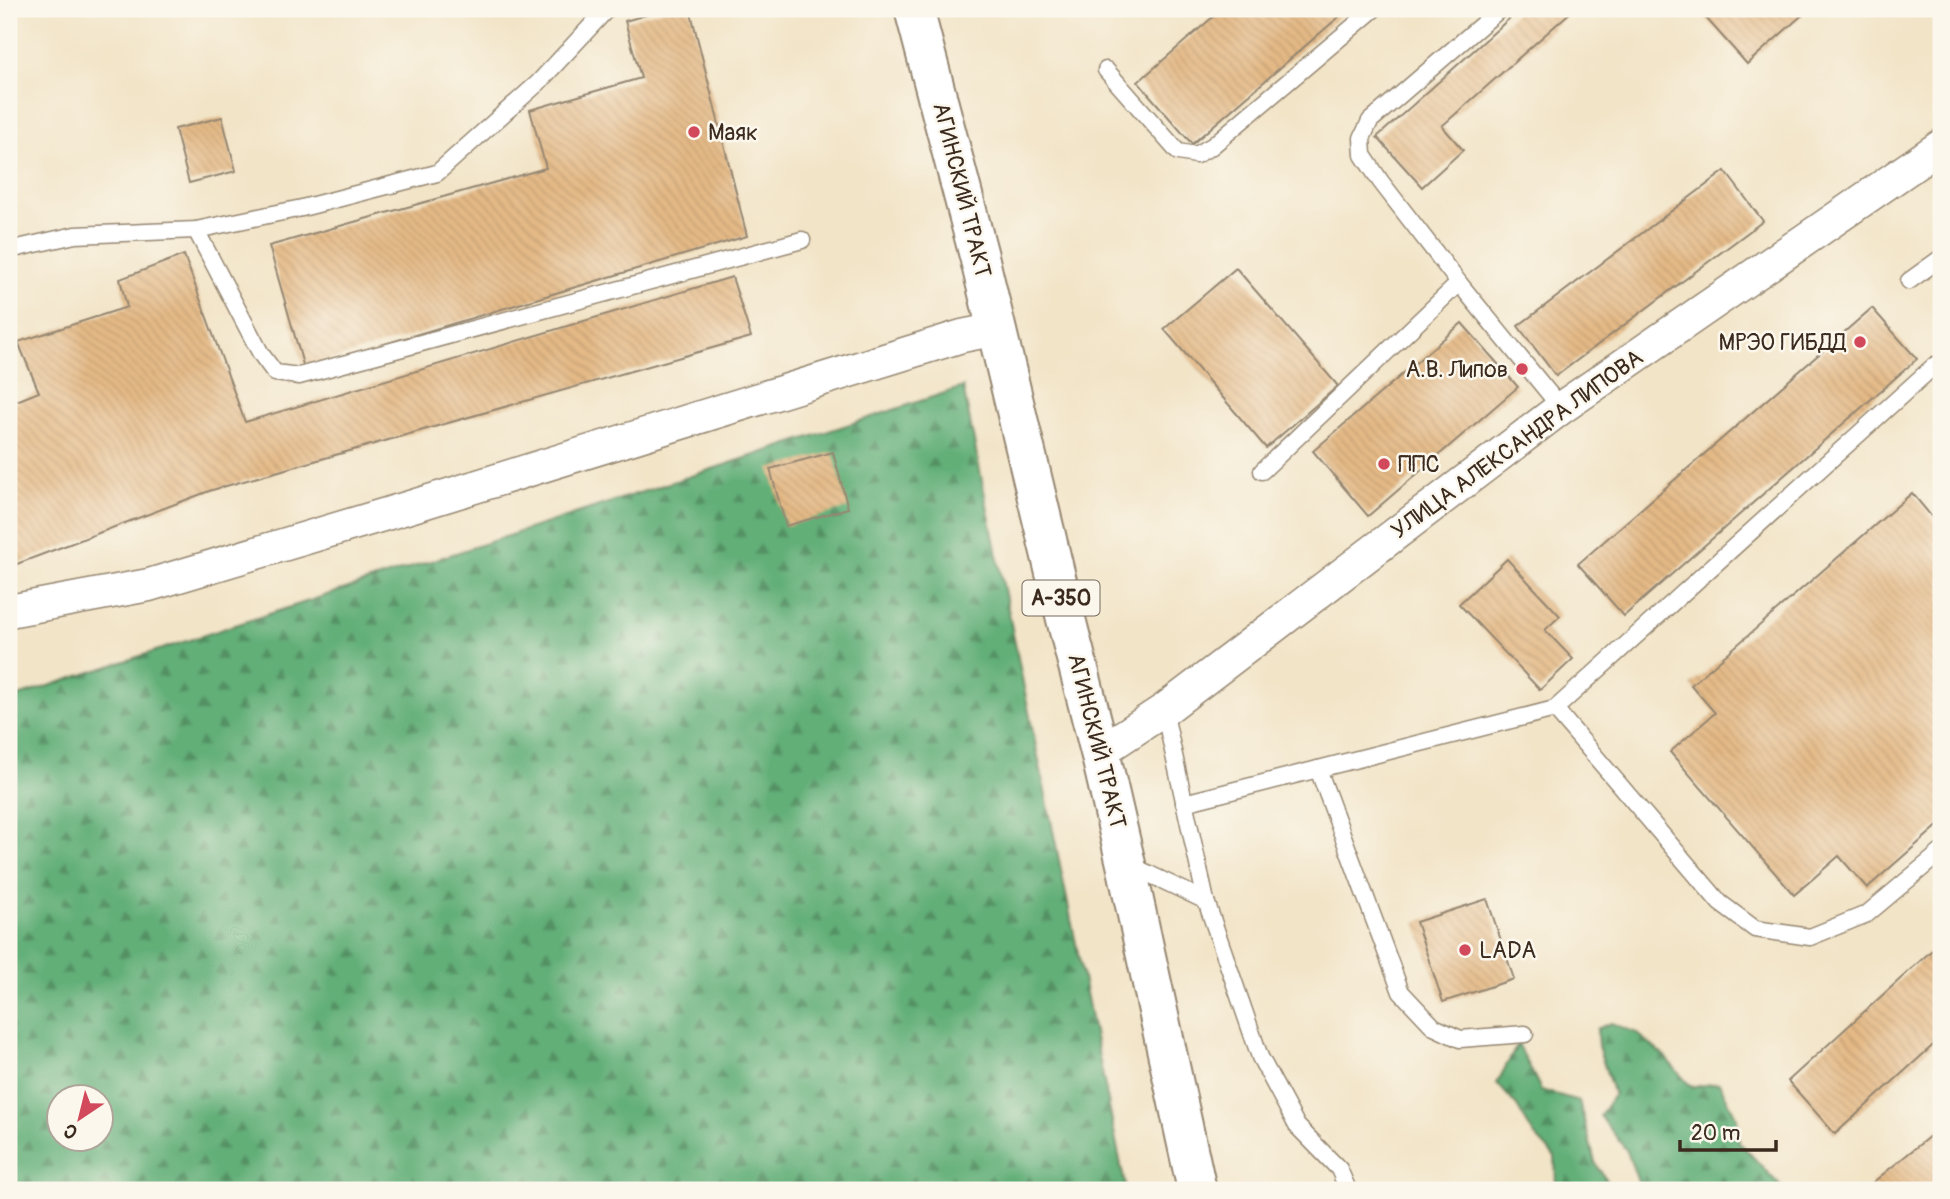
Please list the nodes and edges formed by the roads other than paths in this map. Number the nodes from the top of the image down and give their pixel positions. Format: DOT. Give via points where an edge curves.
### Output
graph roads {
  1 [pos="607,9"];
  2 [pos="914,9"];
  3 [pos="1374,9"];
  4 [pos="1500,9"];
  5 [pos="1106,70"];
  6 [pos="1941,146"];
  7 [pos="196,229"];
  8 [pos="802,240"];
  9 [pos="9,250"];
  10 [pos="1941,258"];
  11 [pos="1909,281"];
  12 [pos="1460,283"];
  13 [pos="997,329"];
  14 [pos="1935,365"];
  15 [pos="1561,408"];
  16 [pos="1262,471"];
  17 [pos="9,611"];
  18 [pos="1555,709"];
  19 [pos="1164,710"];
  20 [pos="1100,752"];
  21 [pos="1318,769"];
  22 [pos="1184,803"];
  23 [pos="1941,852"];
  24 [pos="1126,864"];
  25 [pos="1206,901"];
  26 [pos="1525,1034"];
  27 [pos="1196,1190"];
  28 [pos="1348,1190"];
  1 -- 7 [label="lane" via="538,83 438,173"];
  2 -- 13 [label="highway, АГИНСКИЙ ТРАКТ / А-350"];
  3 -- 5 [label="lane" via="1196,155 1178,152"];
  4 -- 12 [label="lane" via="1370,121 1362,138 1363,155 1375,173"];
  6 -- 15 [label="street, УЛИЦА АЛЕКСАНДРА ЛИПОВА"];
  7 -- 8 [label="lane" via="261,354 275,373 299,376"];
  7 -- 9 [label="lane" via="75,235"];
  10 -- 11 [label="lane"];
  12 -- 15 [label="lane"];
  12 -- 16 [label="lane"];
  13 -- 17 [label="street" via="149,585"];
  13 -- 20 [label="highway, АГИНСКИЙ ТРАКТ / А-350"];
  14 -- 18 [label="lane"];
  15 -- 19 [label="street, УЛИЦА АЛЕКСАНДРА ЛИПОВА"];
  18 -- 21 [label="lane"];
  18 -- 23 [label="lane" via="1720,903 1755,929 1810,937 1867,914"];
  19 -- 20 [label="street, УЛИЦА АЛЕКСАНДРА ЛИПОВА"];
  19 -- 22 [label="lane"];
  20 -- 24 [label="highway, АГИНСКИЙ ТРАКТ / А-350"];
  21 -- 22 [label="lane"];
  21 -- 26 [label="lane" via="1401,992 1434,1027 1460,1039"];
  22 -- 25 [label="lane"];
  24 -- 25 [label="lane"];
  24 -- 27 [label="highway, АГИНСКИЙ ТРАКТ / А-350"];
  25 -- 28 [label="lane" via="1260,1057 1297,1126 1339,1169"];
}
